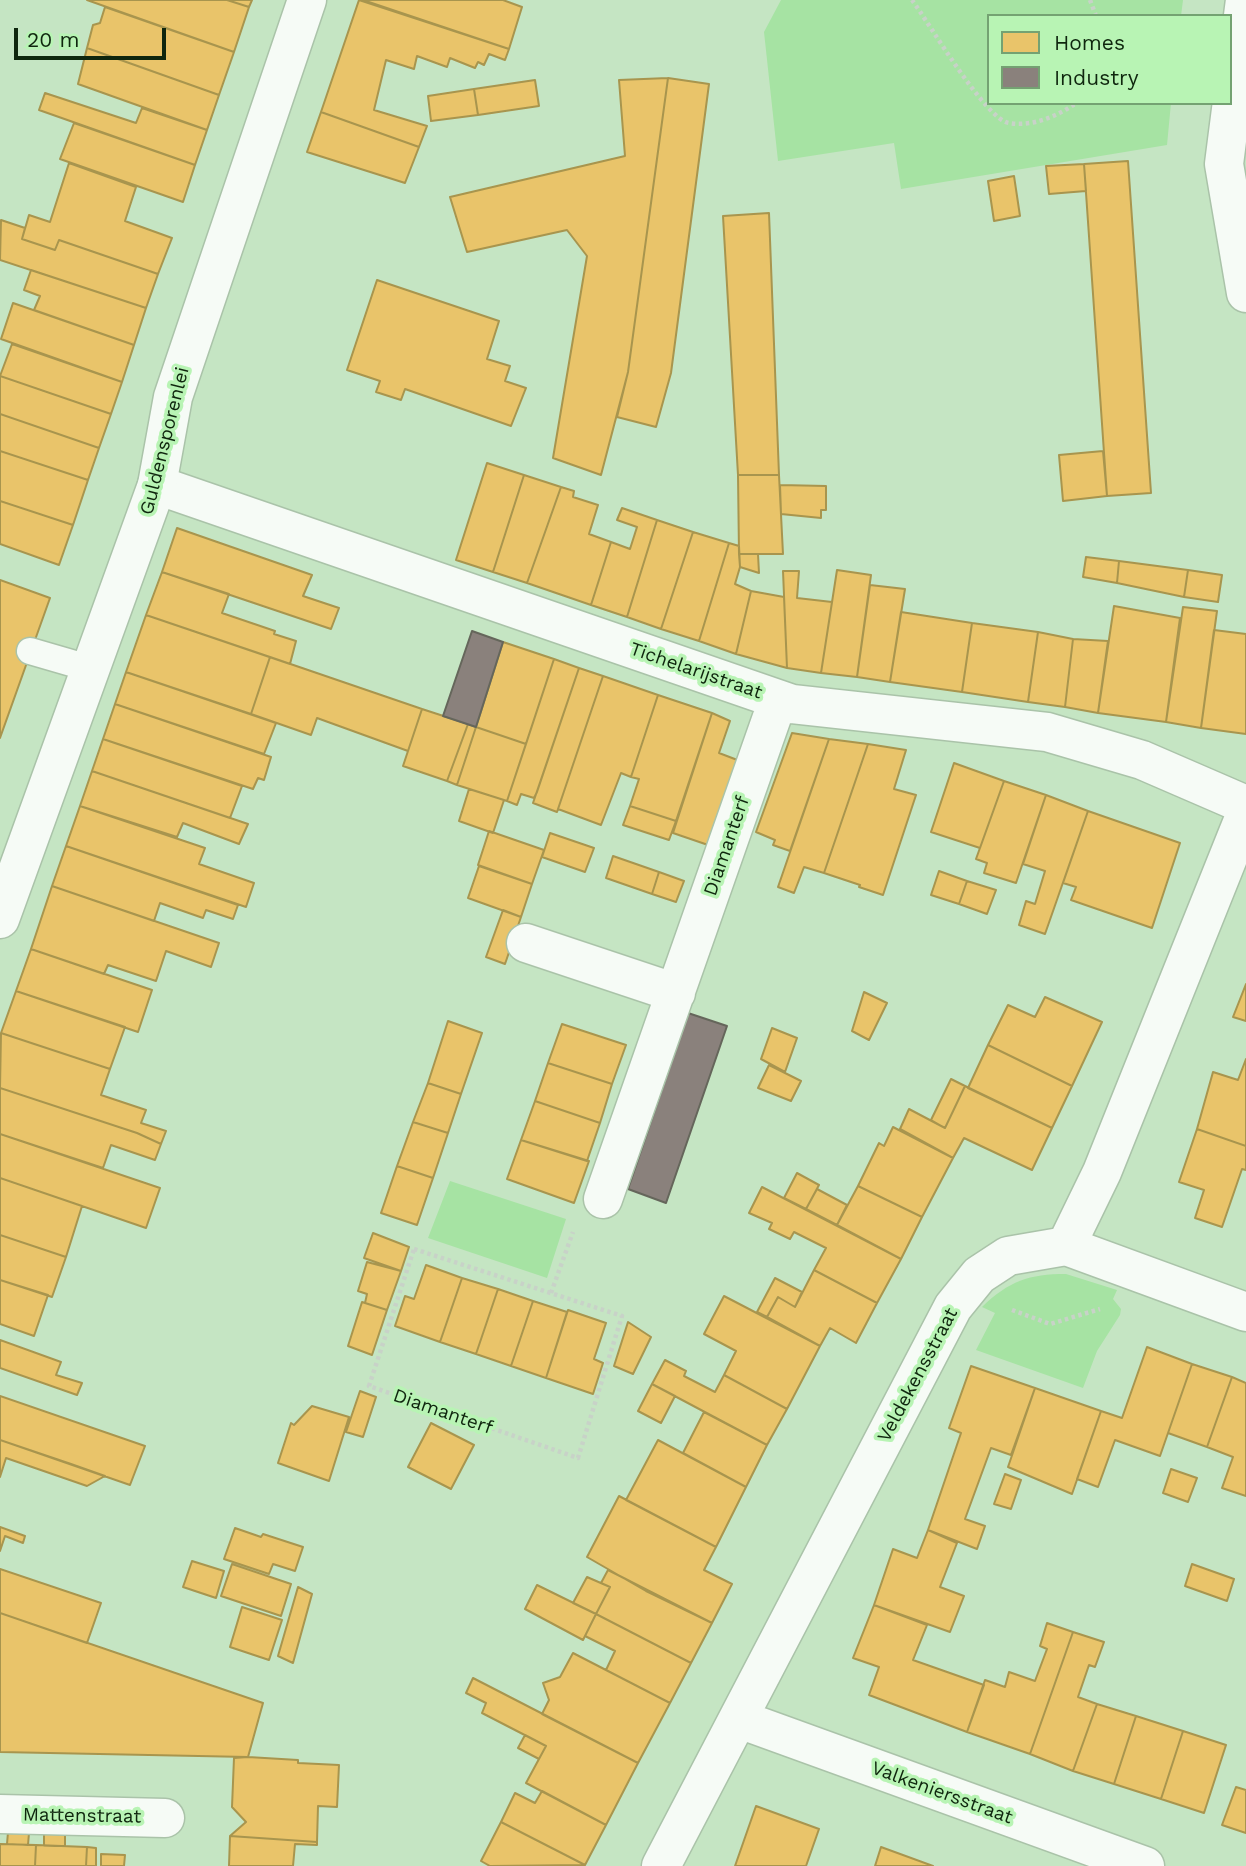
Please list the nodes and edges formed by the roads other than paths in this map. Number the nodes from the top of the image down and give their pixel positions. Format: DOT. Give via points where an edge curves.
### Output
graph roads {
  1 [pos="307,0"];
  2 [pos="1245,0"];
  3 [pos="1238,102"];
  4 [pos="1246,293"];
  5 [pos="157,485"];
  6 [pos="30,651"];
  7 [pos="92,669"];
  8 [pos="778,699"];
  9 [pos="1246,805"];
  10 [pos="1246,813"];
  11 [pos="0,919"];
  12 [pos="526,943"];
  13 [pos="676,993"];
  14 [pos="603,1199"];
  15 [pos="1066,1246"];
  16 [pos="1246,1312"];
  17 [pos="739,1719"];
  18 [pos="0,1814"];
  19 [pos="165,1818"];
  20 [pos="662,1866"];
  21 [pos="1145,1866"];
  1 -- 5 [label="street, Guldensporenlei" via="173,397"];
  2 -- 3 [label="street"];
  3 -- 4 [label="street" via="1224,164"];
  5 -- 7 [label="street, Guldensporenlei"];
  5 -- 8 [label="street, Tichelarijstraat"];
  6 -- 7 [label="lane"];
  7 -- 11 [label="street, Guldensporenlei"];
  8 -- 9 [label="street, Tichelarijstraat" via="1047,732 1142,760"];
  8 -- 13 [label="street, Diamanterf"];
  10 -- 15 [label="street" via="1102,1172"];
  12 -- 13 [label="street"];
  13 -- 14 [label="street, Diamanterf"];
  15 -- 16 [label="street"];
  15 -- 17 [label="street, Veldekensstraat" via="1007,1256 979,1275 953,1307"];
  17 -- 20 [label="street, Veldekensstraat"];
  17 -- 21 [label="street, Valkeniersstraat"];
  18 -- 19 [label="street, Mattenstraat"];
}
